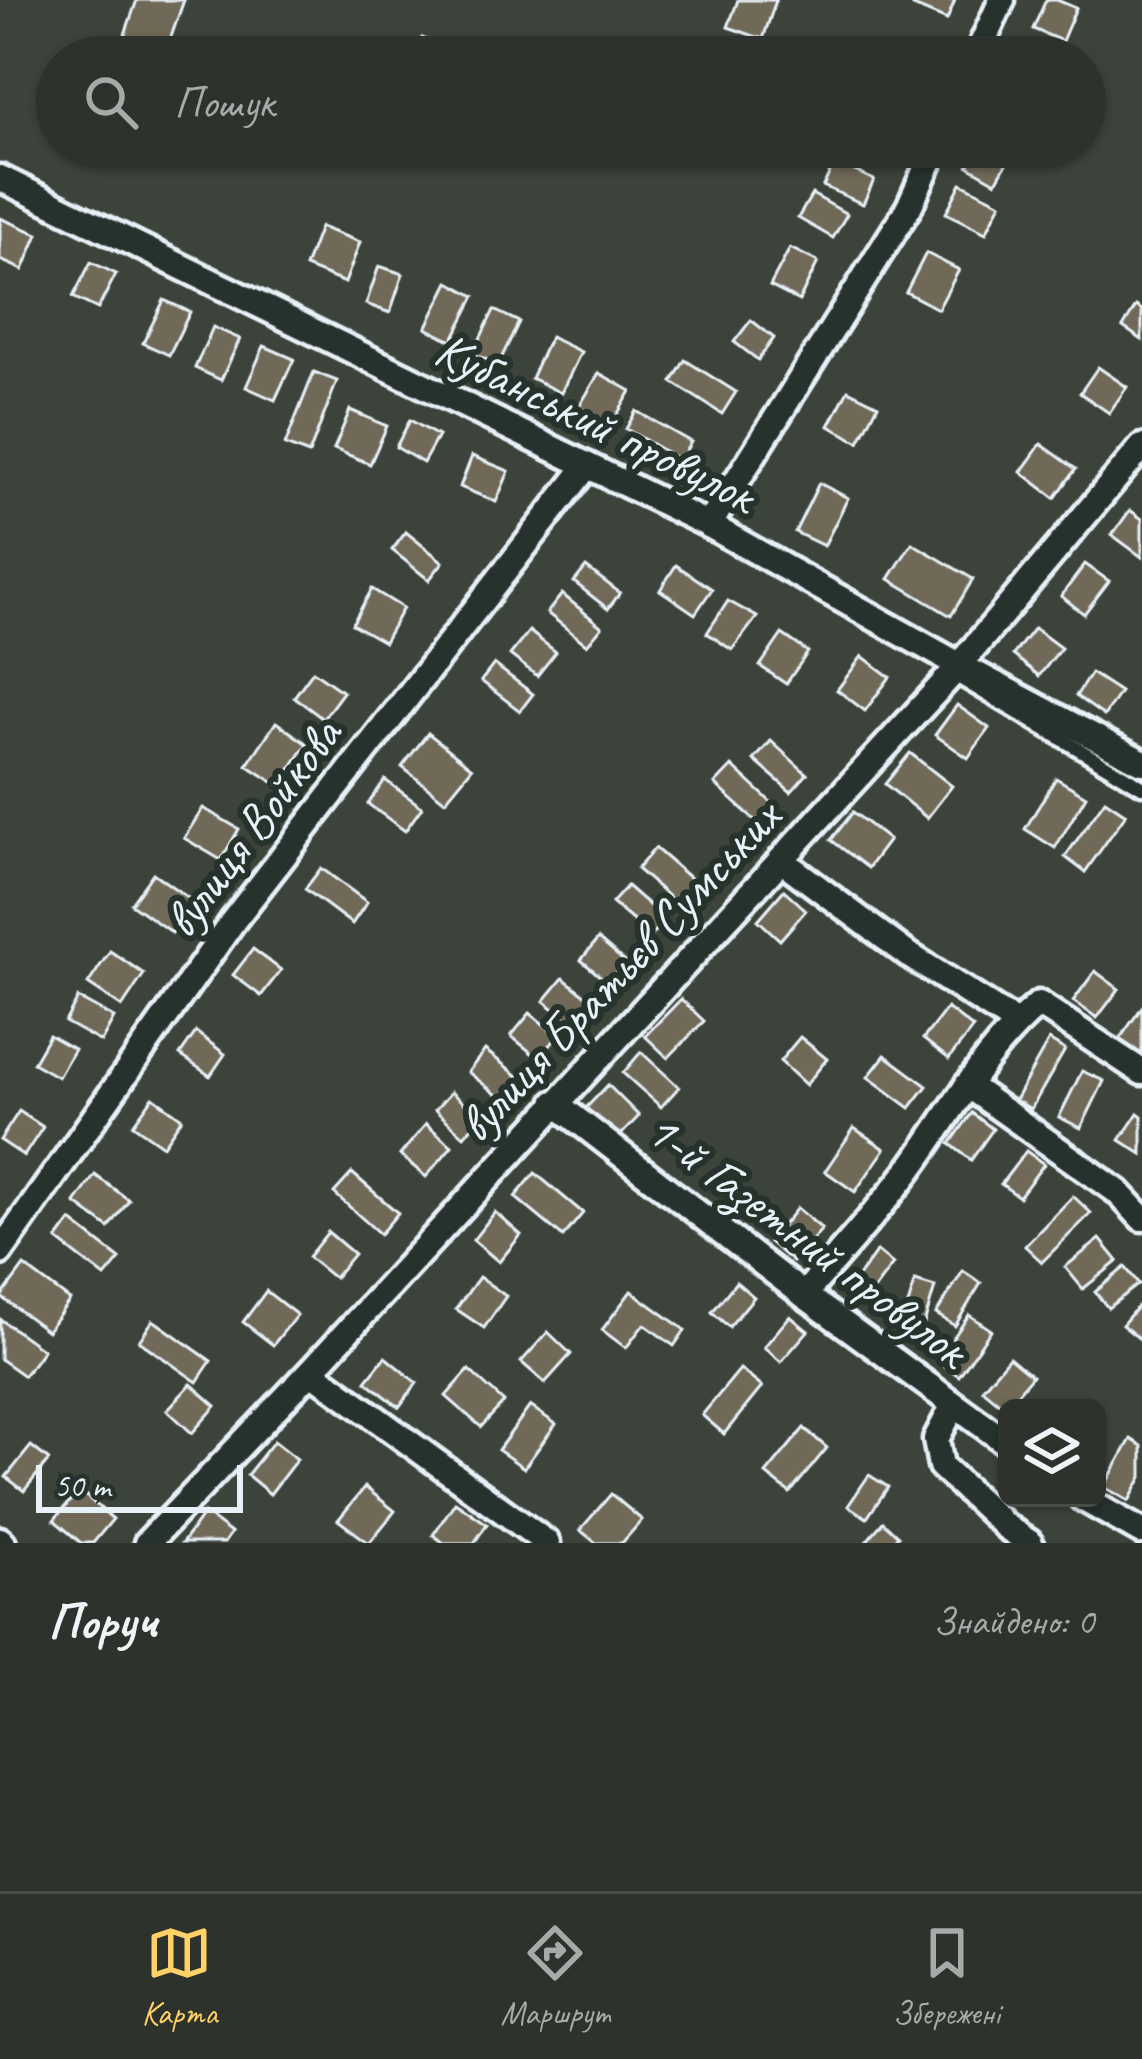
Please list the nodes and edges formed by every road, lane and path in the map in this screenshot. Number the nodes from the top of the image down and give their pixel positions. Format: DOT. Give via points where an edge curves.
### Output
graph roads {
  1 [pos="1002,0"];
  2 [pos="986,36"];
  3 [pos="927,168"];
  4 [pos="0,178"];
  5 [pos="1142,447"];
  6 [pos="587,466"];
  7 [pos="710,525"];
  8 [pos="956,669"];
  9 [pos="1142,762"];
  10 [pos="1142,787"];
  11 [pos="781,860"];
  12 [pos="1016,1023"];
  13 [pos="1142,1072"];
  14 [pos="967,1085"];
  15 [pos="555,1103"];
  16 [pos="1142,1218"];
  17 [pos="0,1252"];
  18 [pos="804,1295"];
  19 [pos="311,1371"];
  20 [pos="954,1405"];
  21 [pos="998,1437"];
  22 [pos="1098,1507"];
  23 [pos="1142,1532"];
  24 [pos="147,1543"];
  25 [pos="547,1543"];
  26 [pos="1030,1543"];
  1 -- 2 [label="street"];
  3 -- 7 [label="street"];
  4 -- 6 [label="street, Кубанський провулок"];
  5 -- 8 [label="street, вулиця Братьєв Сумських"];
  6 -- 7 [label="street, Кубанський провулок"];
  6 -- 17 [label="street, вулиця Войкова" via="233,921"];
  7 -- 8 [label="street, Кубанський провулок"];
  8 -- 9 [label="street, Кубанський провулок"];
  8 -- 10 [label="lane"];
  8 -- 11 [label="street, вулиця Братьєв Сумських"];
  11 -- 12 [label="street"];
  11 -- 15 [label="street, вулиця Братьєв Сумських"];
  12 -- 13 [label="street" via="1039,1004"];
  12 -- 14 [label="street"];
  14 -- 16 [label="street" via="1118,1192"];
  14 -- 18 [label="street" via="907,1173"];
  15 -- 18 [label="street, 1-й Газетний провулок"];
  15 -- 19 [label="street, вулиця Братьєв Сумських"];
  18 -- 20 [label="street, 1-й Газетний провулок"];
  19 -- 24 [label="street, вулиця Братьєв Сумських"];
  19 -- 25 [label="street"];
  20 -- 21 [label="street, 1-й Газетний провулок"];
  20 -- 26 [label="street" via="936,1439 940,1466"];
  22 -- 23 [label="street"];
}
